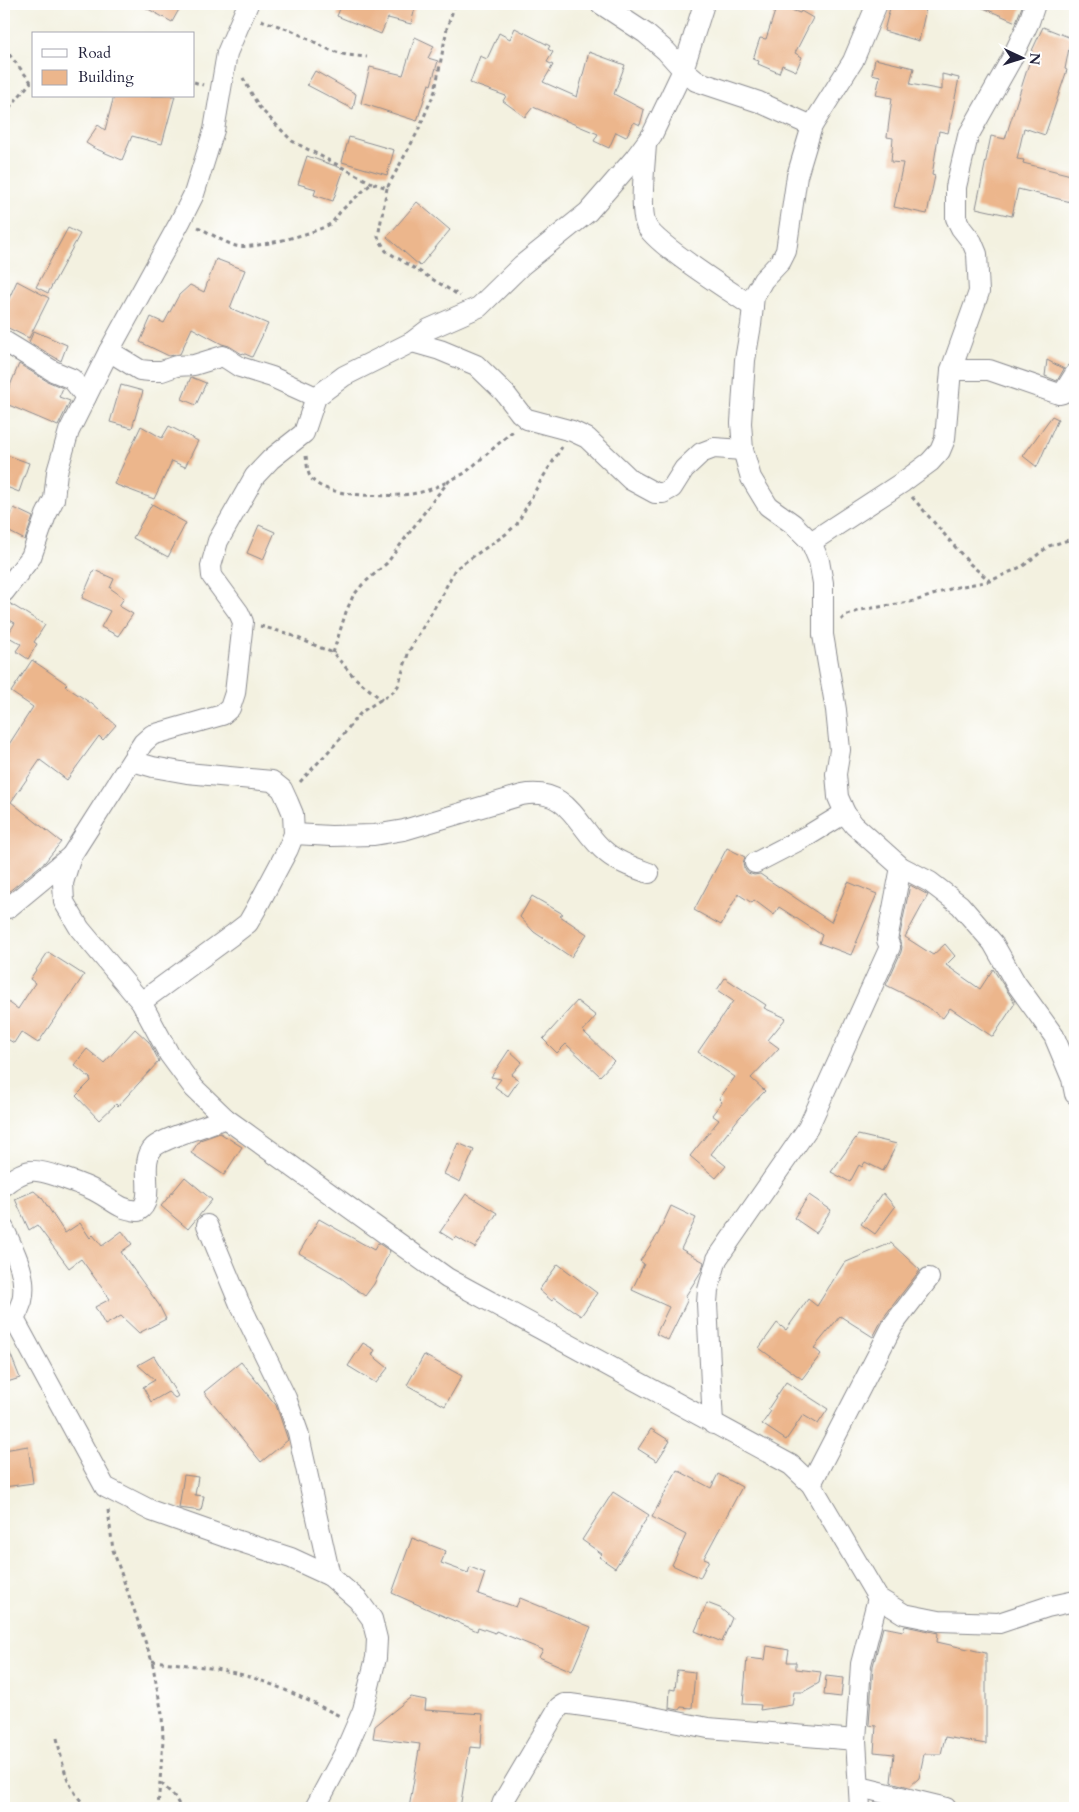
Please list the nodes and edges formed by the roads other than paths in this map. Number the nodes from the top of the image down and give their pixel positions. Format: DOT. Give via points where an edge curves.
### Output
graph roads {
  1 [pos="602,4"];
  2 [pos="704,4"];
  3 [pos="877,4"];
  4 [pos="1035,4"];
  5 [pos="246,9"];
  6 [pos="683,70"];
  7 [pos="812,126"];
  8 [pos="646,144"];
  9 [pos="753,307"];
  10 [pos="4,340"];
  11 [pos="412,342"];
  12 [pos="109,351"];
  13 [pos="951,370"];
  14 [pos="1075,374"];
  15 [pos="86,397"];
  16 [pos="316,397"];
  17 [pos="743,450"];
  18 [pos="811,542"];
  19 [pos="4,592"];
  20 [pos="132,761"];
  21 [pos="845,813"];
  22 [pos="294,834"];
  23 [pos="71,856"];
  24 [pos="755,863"];
  25 [pos="901,867"];
  26 [pos="649,873"];
  27 [pos="4,908"];
  28 [pos="141,1002"];
  29 [pos="1075,1094"];
  30 [pos="225,1118"];
  31 [pos="4,1185"];
  32 [pos="207,1225"];
  33 [pos="4,1229"];
  34 [pos="929,1278"];
  35 [pos="9,1317"];
  36 [pos="713,1424"];
  37 [pos="811,1484"];
  38 [pos="330,1576"];
  39 [pos="878,1598"];
  40 [pos="1075,1602"];
  41 [pos="856,1740"];
  42 [pos="860,1787"];
  43 [pos="315,1808"];
  44 [pos="501,1808"];
  45 [pos="860,1808"];
  46 [pos="946,1808"];
  1 -- 6 [label="street" via="666,51"];
  2 -- 6 [label="street"];
  3 -- 7 [label="street" via="853,61"];
  4 -- 13 [label="street" via="1011,60 968,136 961,161 956,187 956,218 977,254 979,292"];
  5 -- 12 [label="street" via="226,58 214,130 194,194"];
  6 -- 7 [label="street" via="696,81 753,99"];
  6 -- 8 [label="street"];
  7 -- 9 [label="street" via="797,176 786,251 781,261 762,280 754,296"];
  8 -- 9 [label="street" via="643,209 646,226 661,242"];
  8 -- 11 [label="street" via="588,212 522,265 479,307 429,329"];
  9 -- 17 [label="street" via="745,360 741,423"];
  10 -- 15 [label="street" via="53,371 72,379"];
  11 -- 16 [label="street" via="344,376"];
  11 -- 17 [label="street" via="476,365 527,419 586,438 631,480 655,493 672,488 684,469 701,453 714,448"];
  12 -- 15 [label="street"];
  12 -- 16 [label="street" via="140,370 150,371 194,365 223,356 240,367"];
  13 -- 14 [label="street" via="989,370 1059,394"];
  13 -- 18 [label="street" via="945,439 940,452 903,482"];
  15 -- 19 [label="street" via="69,431 57,472 54,499 32,557"];
  16 -- 20 [label="street" via="304,433 255,476 218,541 210,566 212,576 243,622 235,693 230,708 222,715 152,735"];
  17 -- 18 [label="street" via="752,478 768,506"];
  18 -- 21 [label="street" via="819,560 823,583 823,635 840,750 836,774 838,797"];
  20 -- 22 [label="street" via="187,773 272,782 282,789 288,802 293,814"];
  20 -- 23 [label="street"];
  21 -- 24 [label="street"];
  21 -- 25 [label="street"];
  22 -- 26 [label="street" via="374,835 404,830 533,794 562,802 608,854"];
  22 -- 28 [label="street" via="248,923"];
  23 -- 27 [label="street"];
  23 -- 28 [label="street" via="63,882 64,902 80,929"];
  25 -- 29 [label="street" via="930,882 960,905 993,943 1015,982 1054,1036"];
  25 -- 36 [label="street" via="887,940 890,947 808,1128 717,1259 707,1303"];
  28 -- 30 [label="street" via="169,1054 194,1088"];
  30 -- 31 [label="street" via="153,1148 146,1166 145,1204 138,1212 124,1210 96,1191 32,1170"];
  30 -- 36 [label="street" via="447,1278"];
  32 -- 38 [label="street" via="239,1302 286,1398 298,1432"];
  33 -- 35 [label="street" via="19,1264 23,1283 22,1301"];
  34 -- 37 [label="street" via="893,1325"];
  35 -- 38 [label="street" via="105,1487 152,1511 291,1558"];
  36 -- 37 [label="street" via="791,1465"];
  37 -- 39 [label="street"];
  38 -- 43 [label="street" via="358,1600 372,1619 377,1639 376,1658 363,1710"];
  39 -- 40 [label="street" via="904,1614 939,1621 998,1623 1047,1607"];
  39 -- 41 [label="street" via="861,1664"];
  41 -- 42 [label="street"];
  41 -- 44 [label="street" via="708,1728 564,1704 559,1707"];
  42 -- 45 [label="street"];
  42 -- 46 [label="street"];
}
